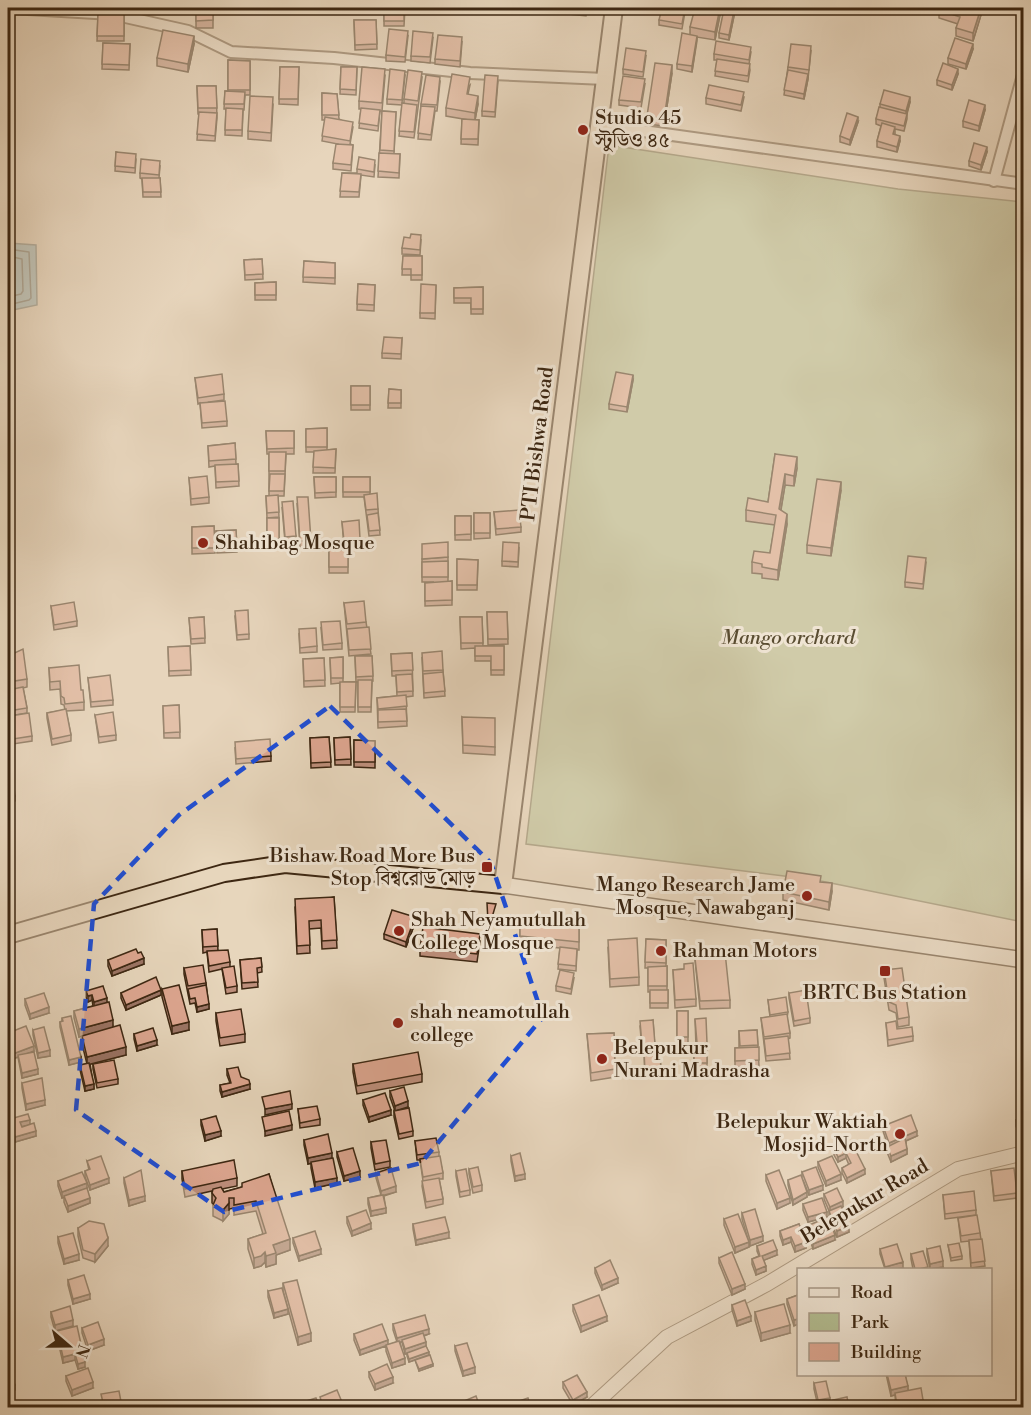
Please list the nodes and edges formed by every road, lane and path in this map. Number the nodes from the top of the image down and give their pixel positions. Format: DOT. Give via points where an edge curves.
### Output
graph roads {
  1 [pos="11,8"];
  2 [pos="614,8"];
  3 [pos="1023,71"];
  4 [pos="605,79"];
  5 [pos="600,125"];
  6 [pos="994,181"];
  7 [pos="1023,184"];
  8 [pos="504,885"];
  9 [pos="8,935"];
  10 [pos="1023,960"];
  11 [pos="1023,1153"];
  12 [pos="590,1407"];
  1 -- 4 [label="street" via="112,14 188,31 231,52 334,58 470,73"];
  2 -- 4 [label="highway, PTI Bishwa Road"];
  3 -- 6 [label="street"];
  4 -- 5 [label="highway, PTI Bishwa Road"];
  5 -- 6 [label="street"];
  5 -- 8 [label="highway, PTI Bishwa Road"];
  6 -- 7 [label="street"];
  8 -- 9 [label="highway" via="285,864 224,873"];
  8 -- 10 [label="main road"];
  11 -- 12 [label="street, Belepukur Road" via="958,1169 767,1284 667,1337"];
}
